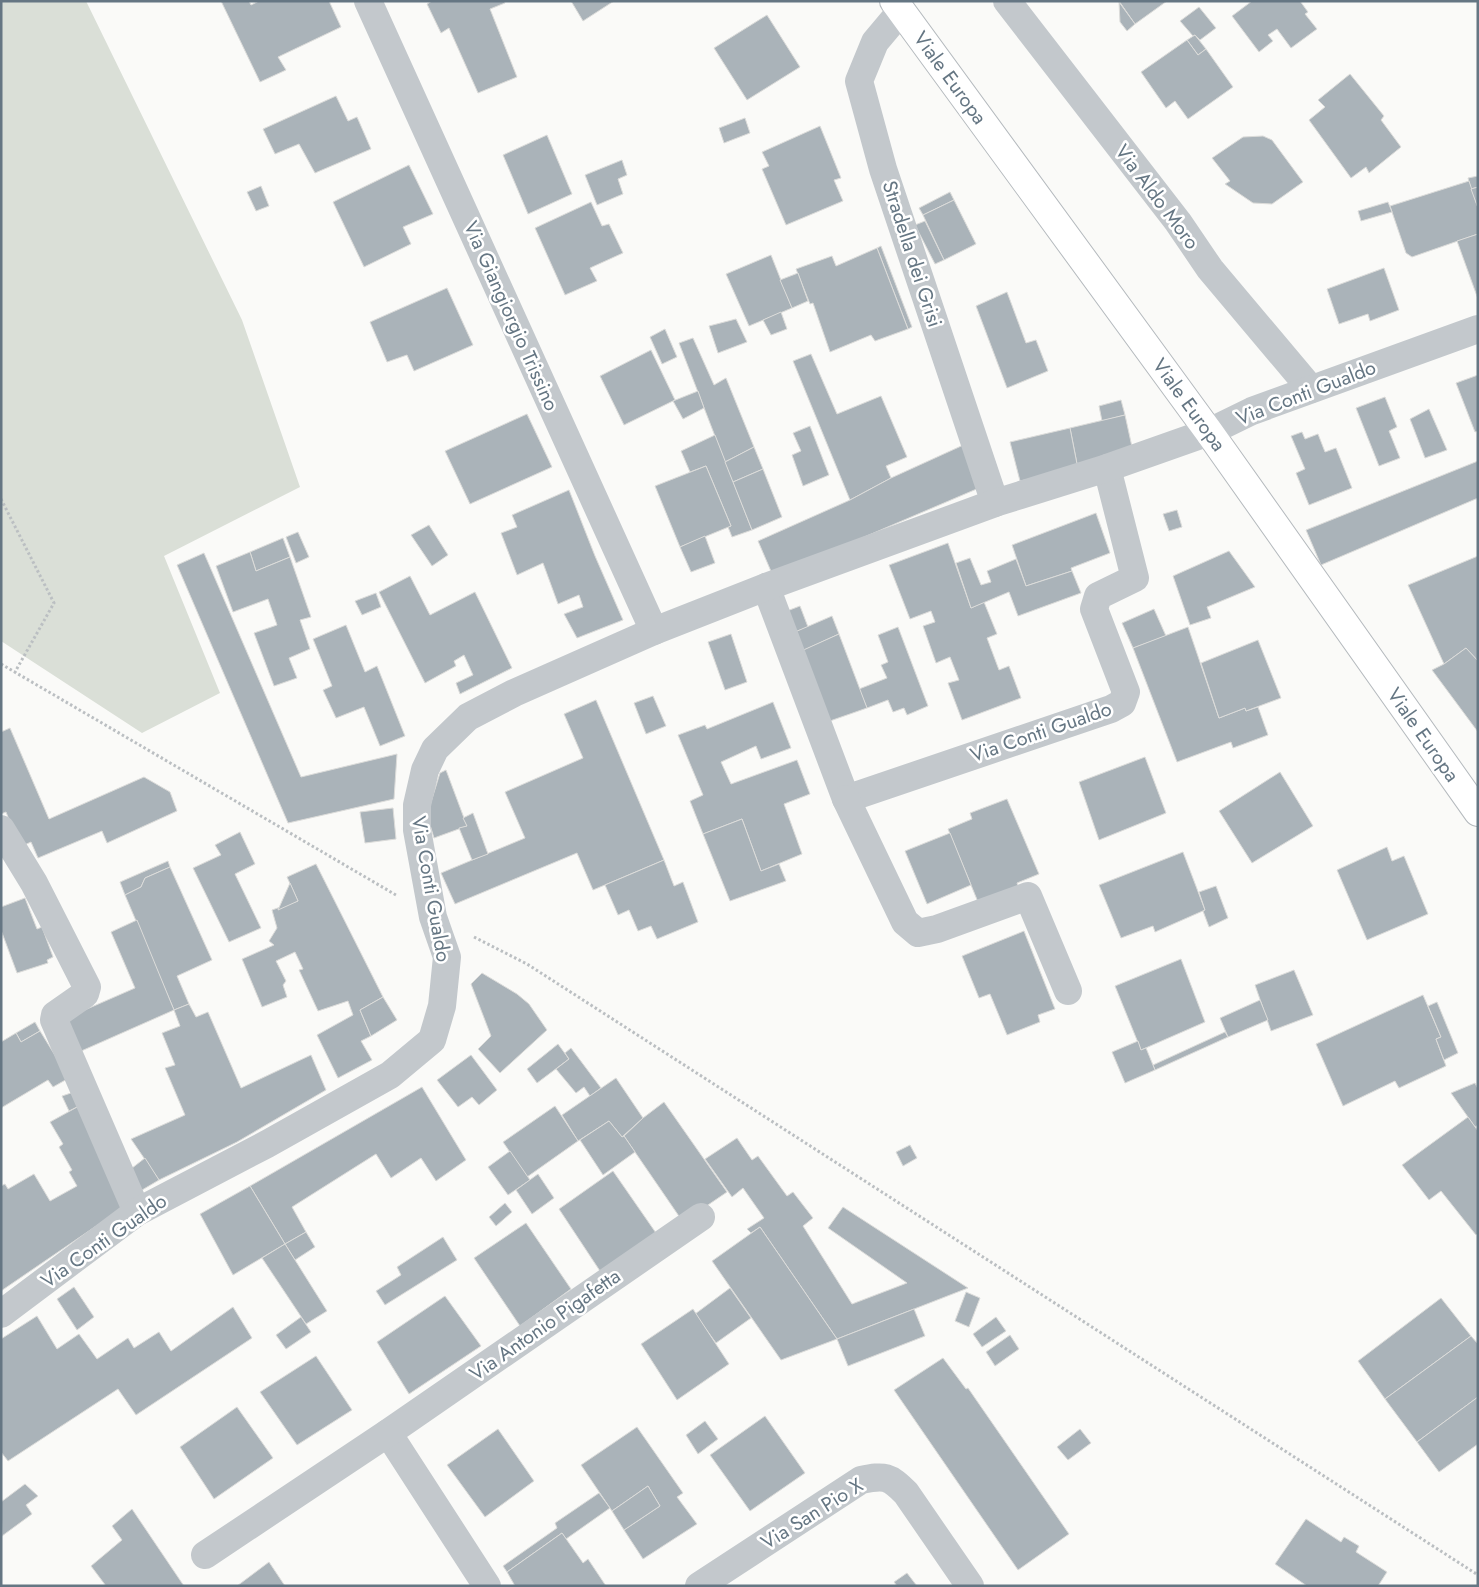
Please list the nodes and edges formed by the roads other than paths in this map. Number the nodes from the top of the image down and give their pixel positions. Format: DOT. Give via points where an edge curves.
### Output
graph roads {
  1 [pos="368,1"];
  2 [pos="1007,1"];
  3 [pos="898,6"];
  4 [pos="1478,329"];
  5 [pos="1310,389"];
  6 [pos="1208,432"];
  7 [pos="1107,468"];
  8 [pos="995,503"];
  9 [pos="766,587"];
  10 [pos="654,631"];
  11 [pos="846,799"];
  12 [pos="1478,812"];
  13 [pos="1,829"];
  14 [pos="1068,990"];
  15 [pos="137,1212"];
  16 [pos="702,1217"];
  17 [pos="1,1314"];
  18 [pos="388,1434"];
  19 [pos="205,1555"];
  20 [pos="487,1586"];
  21 [pos="699,1586"];
  22 [pos="970,1586"];
  1 -- 10 [label="street, Via Giangiorgio Trissino"];
  2 -- 5 [label="street, Via Aldo Moro" via="1178,222 1210,269"];
  3 -- 6 [label="main road, Viale Europa"];
  3 -- 8 [label="street, Stradella dei Grisi" via="875,42 859,82 883,169"];
  4 -- 5 [label="street, Via Conti Gualdo"];
  5 -- 6 [label="street, Via Conti Gualdo"];
  6 -- 7 [label="street, Via Conti Gualdo"];
  6 -- 12 [label="main road, Viale Europa"];
  7 -- 8 [label="street, Via Conti Gualdo"];
  7 -- 11 [label="street, Via Conti Gualdo" via="1135,578 1098,596 1094,610 1126,692 1122,703"];
  8 -- 9 [label="street, Via Conti Gualdo"];
  9 -- 10 [label="street, Via Conti Gualdo"];
  9 -- 11 [label="street"];
  10 -- 15 [label="street, Via Conti Gualdo" via="468,717 435,749 425,770 416,805 417,830 433,917 447,957 442,1006 432,1040 390,1075"];
  11 -- 14 [label="street" via="905,922 918,932 937,929 1028,896"];
  13 -- 15 [label="street" via="34,883 87,987 85,994 55,1015 54,1020"];
  15 -- 17 [label="street, Via Conti Gualdo"];
  16 -- 18 [label="street, Via Antonio Pigafetta"];
  18 -- 19 [label="street, Via Antonio Pigafetta"];
  18 -- 20 [label="street"];
  21 -- 22 [label="street, Via San Pio X" via="861,1480 879,1476 894,1481 906,1493"];
}
